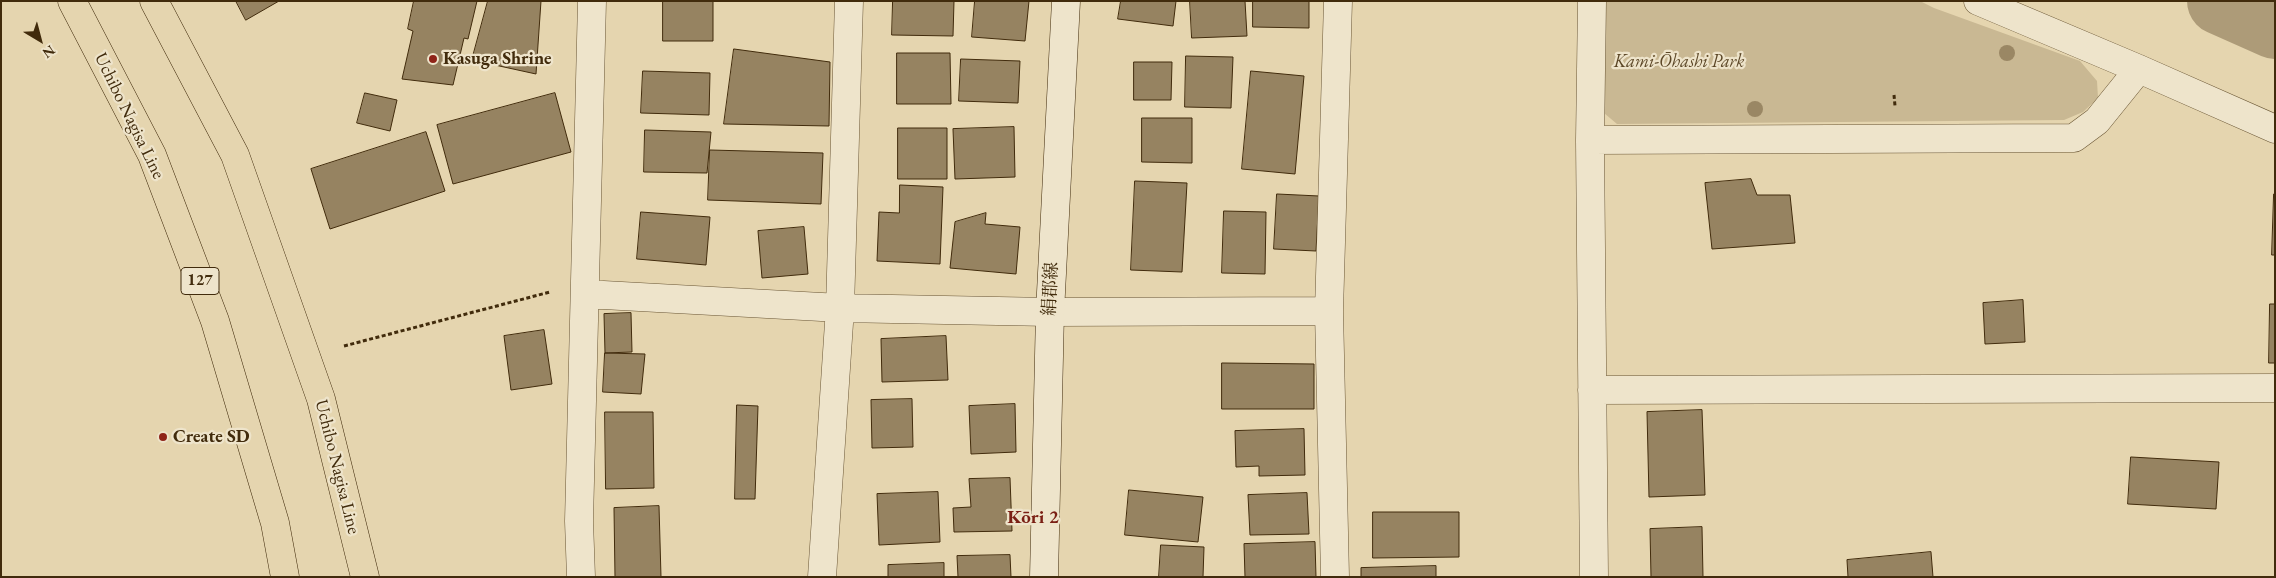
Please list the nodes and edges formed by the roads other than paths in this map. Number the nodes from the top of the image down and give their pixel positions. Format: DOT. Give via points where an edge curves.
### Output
graph roads {
  1 [pos="72,1"];
  2 [pos="154,1"];
  3 [pos="592,1"];
  4 [pos="849,1"];
  5 [pos="1066,1"];
  6 [pos="1338,1"];
  7 [pos="1592,1"];
  8 [pos="1978,1"];
  9 [pos="2139,69"];
  10 [pos="2275,129"];
  11 [pos="1590,140"];
  12 [pos="585,294"];
  13 [pos="840,308"];
  14 [pos="1328,311"];
  15 [pos="1050,312"];
  16 [pos="2275,388"];
  17 [pos="1592,390"];
  18 [pos="285,577"];
  19 [pos="365,577"];
  20 [pos="581,577"];
  21 [pos="822,577"];
  22 [pos="1044,577"];
  23 [pos="1335,577"];
  24 [pos="1594,577"];
  1 -- 18 [label="highway, Uchibo Nagisa Line / 127" via="152,155 215,321 276,523"];
  2 -- 19 [label="highway, Uchibo Nagisa Line" via="235,155 321,399"];
  3 -- 12 [label="street"];
  4 -- 13 [label="street"];
  5 -- 15 [label="street, 絹郡線"];
  6 -- 14 [label="street"];
  7 -- 11 [label="street"];
  8 -- 9 [label="street"];
  9 -- 10 [label="street"];
  9 -- 11 [label="street" via="2097,121 2074,138"];
  11 -- 17 [label="street"];
  12 -- 13 [label="street"];
  12 -- 20 [label="street" via="579,521"];
  13 -- 15 [label="street"];
  13 -- 21 [label="street"];
  14 -- 15 [label="street"];
  14 -- 23 [label="street"];
  15 -- 22 [label="street, 絹郡線"];
  16 -- 17 [label="street"];
  17 -- 24 [label="street"];
}
